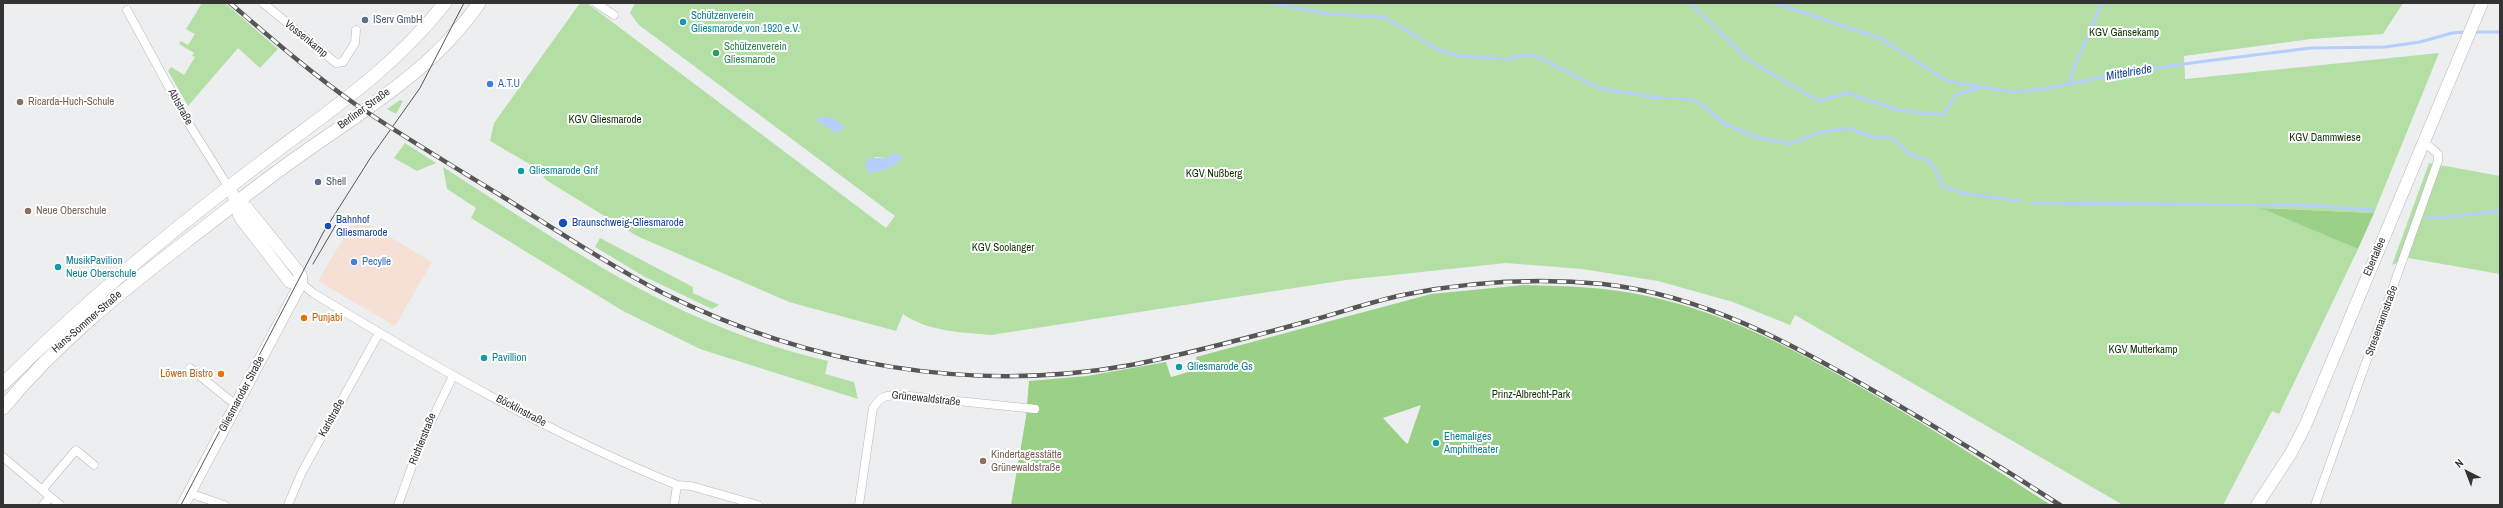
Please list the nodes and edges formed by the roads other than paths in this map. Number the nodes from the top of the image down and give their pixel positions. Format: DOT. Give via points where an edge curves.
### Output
graph roads {
  1 [pos="263,3"];
  2 [pos="445,3"];
  3 [pos="479,3"];
  4 [pos="596,3"];
  5 [pos="2482,3"];
  6 [pos="127,10"];
  7 [pos="614,15"];
  8 [pos="356,30"];
  9 [pos="2422,146"];
  10 [pos="229,188"];
  11 [pos="238,202"];
  12 [pos="301,283"];
  13 [pos="379,333"];
  14 [pos="190,368"];
  15 [pos="453,376"];
  16 [pos="3,384"];
  17 [pos="236,405"];
  18 [pos="3,408"];
  19 [pos="1035,409"];
  20 [pos="3,457"];
  21 [pos="94,464"];
  22 [pos="677,485"];
  23 [pos="42,490"];
  24 [pos="189,493"];
  25 [pos="50,497"];
  26 [pos="43,505"];
  27 [pos="60,505"];
  28 [pos="183,505"];
  29 [pos="224,505"];
  30 [pos="288,505"];
  31 [pos="398,505"];
  32 [pos="674,505"];
  33 [pos="758,505"];
  34 [pos="859,505"];
  35 [pos="2257,505"];
  36 [pos="2315,505"];
  1 -- 8 [label="street, Vossenkamp" via="336,62 343,62 355,44"];
  2 -- 10 [label="main road, Berliner Straße" via="428,25 384,69"];
  3 -- 11 [label="main road, Berliner Straße" via="445,43 400,83"];
  4 -- 7 [label="street"];
  5 -- 9 [label="main road, Ebertallee"];
  6 -- 10 [label="street, Abtstraße" via="193,131"];
  9 -- 35 [label="main road, Ebertallee" via="2305,426 2291,453"];
  9 -- 36 [label="street, Stresemannstraße" via="2430,147 2438,154 2438,162"];
  10 -- 11 [label="main road, Abtstraße"];
  10 -- 16 [label="main road, Hans-Sommer-Straße" via="120,276"];
  11 -- 12 [label="main road, Abtstraße" via="246,208 297,270 301,276"];
  11 -- 18 [label="main road, Hans-Sommer-Straße" via="71,334"];
  12 -- 13 [label="street, Böcklinstraße"];
  12 -- 17 [label="main road, Gliesmaroder Straße"];
  13 -- 15 [label="street, Böcklinstraße"];
  13 -- 30 [label="street, Karlstraße" via="302,472"];
  14 -- 17 [label="street"];
  15 -- 22 [label="street, Böcklinstraße" via="595,449"];
  15 -- 31 [label="street, Richterstraße" via="423,437"];
  17 -- 24 [label="main road, Gliesmaroder Straße"];
  19 -- 34 [label="street, Grünewaldstraße" via="900,395 887,395 879,399 873,408"];
  20 -- 23 [label="street"];
  21 -- 23 [label="street" via="76,450"];
  22 -- 32 [label="street"];
  22 -- 33 [label="street, Böcklinstraße" via="691,486"];
  23 -- 25 [label="street"];
  24 -- 28 [label="main road, Gliesmaroder Straße"];
  24 -- 29 [label="street"];
  25 -- 26 [label="street"];
  25 -- 27 [label="street"];
}
